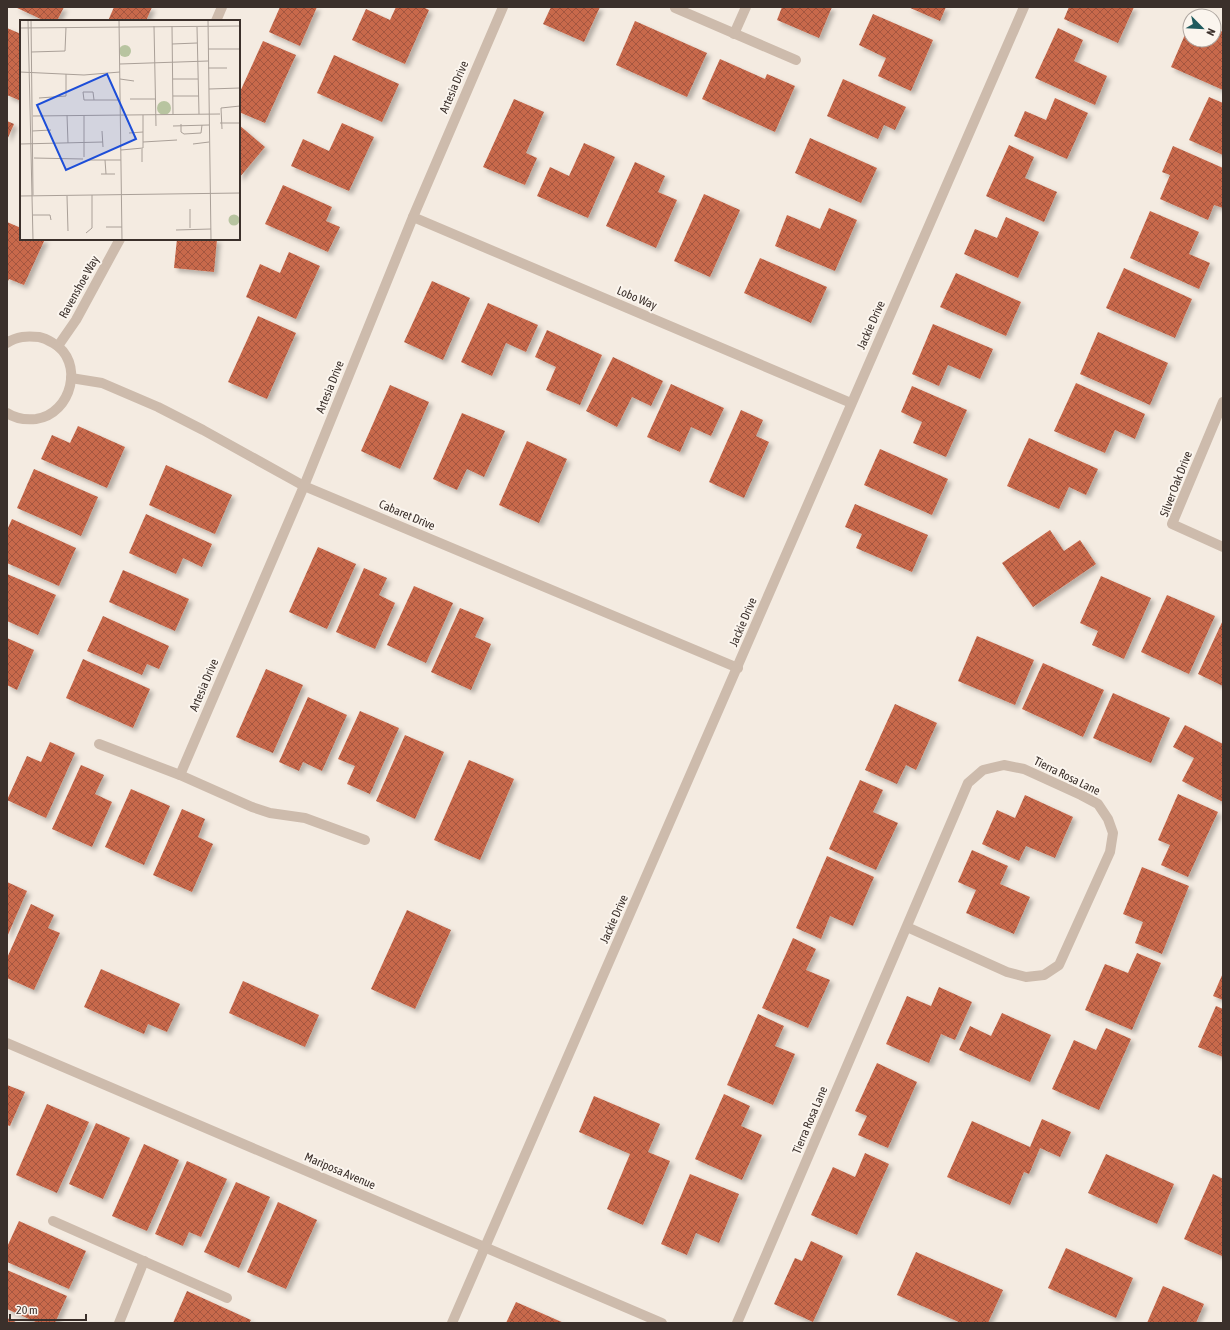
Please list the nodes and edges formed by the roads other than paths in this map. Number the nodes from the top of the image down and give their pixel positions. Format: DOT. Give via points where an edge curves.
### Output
graph roads {
  1 [pos="222,7"];
  2 [pos="503,7"];
  3 [pos="746,7"];
  4 [pos="1024,7"];
  5 [pos="675,8"];
  6 [pos="216,20"];
  7 [pos="734,34"];
  8 [pos="796,60"];
  9 [pos="413,217"];
  10 [pos="119,240"];
  11 [pos="7,343"];
  12 [pos="58,346"];
  13 [pos="71,378"];
  14 [pos="1223,402"];
  15 [pos="851,403"];
  16 [pos="7,413"];
  17 [pos="304,486"];
  18 [pos="1223,547"];
  19 [pos="738,668"];
  20 [pos="99,744"];
  21 [pos="180,775"];
  22 [pos="366,840"];
  23 [pos="907,927"];
  24 [pos="7,1043"];
  25 [pos="52,1221"];
  26 [pos="485,1248"];
  27 [pos="144,1261"];
  28 [pos="227,1298"];
  29 [pos="119,1323"];
  30 [pos="452,1323"];
  31 [pos="662,1323"];
  32 [pos="737,1323"];
  1 -- 6 [label="street"];
  2 -- 9 [label="street, Artesia Drive"];
  3 -- 7 [label="street"];
  4 -- 15 [label="street, Jackie Drive"];
  5 -- 7 [label="street"];
  7 -- 8 [label="street"];
  9 -- 15 [label="street, Lobo Way"];
  9 -- 17 [label="street, Artesia Drive"];
  10 -- 12 [label="street, Ravenshoe Way" via="76,320"];
  11 -- 12 [label="street" via="26,335 44,338"];
  12 -- 13 [label="street" via="66,356 72,371"];
  13 -- 16 [label="street" via="64,402 54,412 43,418 26,420"];
  13 -- 17 [label="street, Cabaret Drive" via="102,383 158,407"];
  14 -- 18 [label="street, Silver Oak Drive" via="1172,524"];
  15 -- 19 [label="street, Jackie Drive"];
  17 -- 19 [label="street, Cabaret Drive"];
  17 -- 21 [label="street, Artesia Drive"];
  19 -- 26 [label="street, Jackie Drive"];
  20 -- 21 [label="street"];
  21 -- 22 [label="street" via="252,807 270,813 305,818"];
  23 -- 23 [label="street, Tierra Rosa Lane" via="968,783 984,770 1004,765 1024,769 1098,804 1108,819 1113,833 1110,852 1059,965 1044,975 1026,977 1008,972"];
  23 -- 32 [label="street, Tierra Rosa Lane"];
  24 -- 26 [label="street, Mariposa Avenue"];
  25 -- 27 [label="street"];
  26 -- 30 [label="street, Jackie Drive"];
  26 -- 31 [label="street, Mariposa Avenue"];
  27 -- 28 [label="street"];
  27 -- 29 [label="street"];
}
